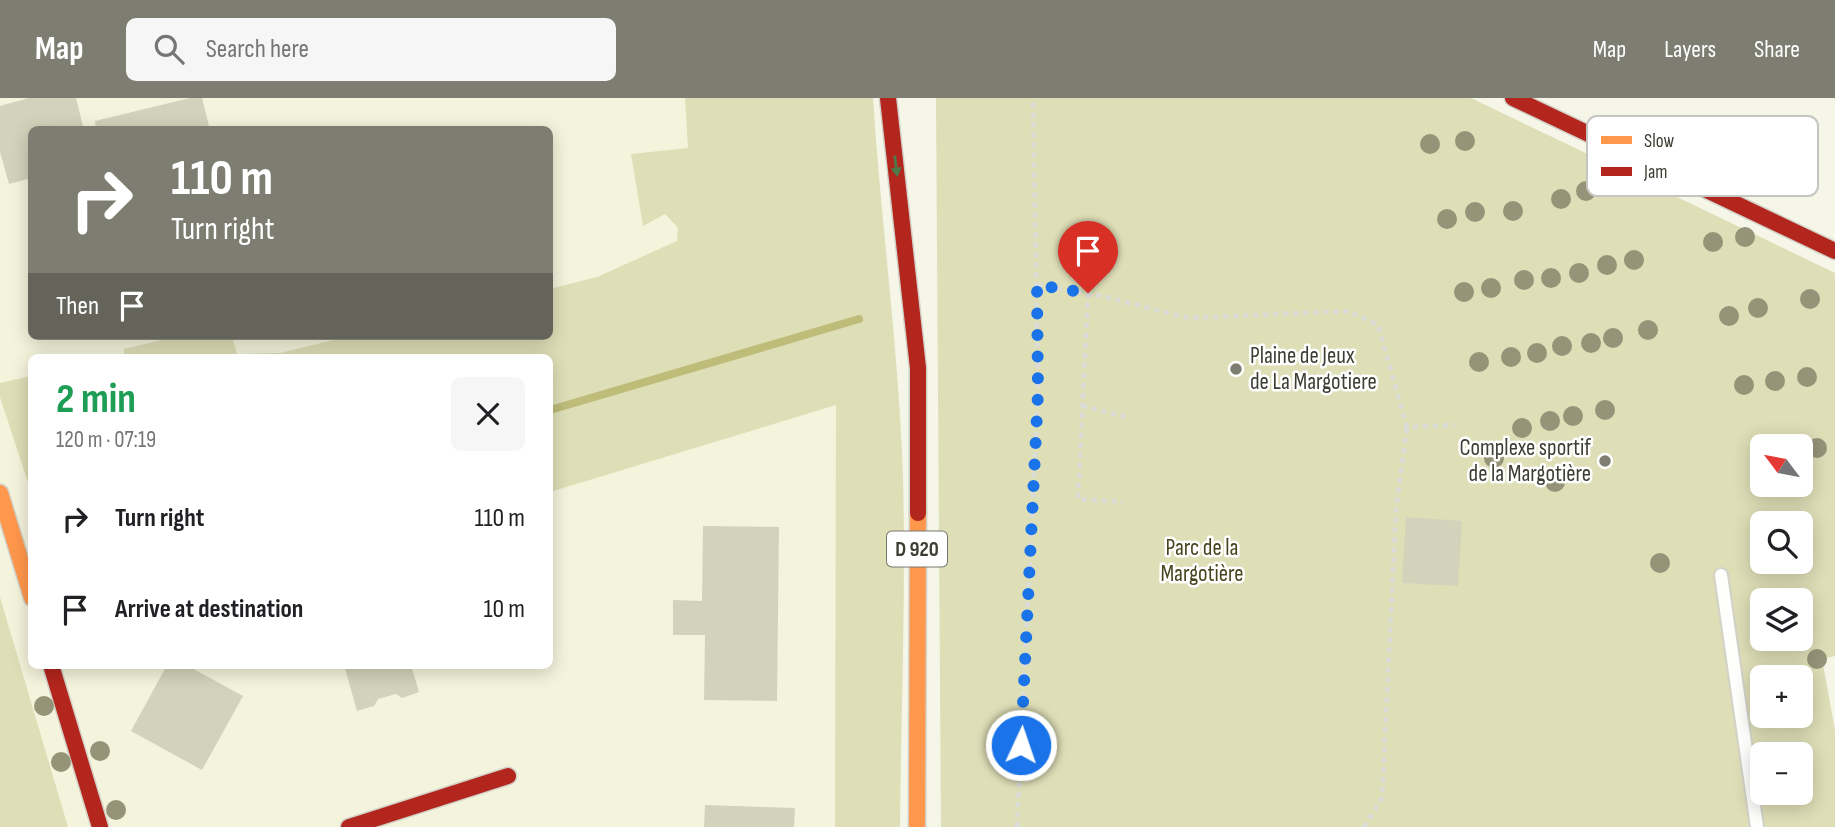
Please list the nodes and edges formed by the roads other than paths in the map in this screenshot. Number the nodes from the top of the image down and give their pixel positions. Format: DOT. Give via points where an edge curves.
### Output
graph roads {
  1 [pos="888,98"];
  2 [pos="1513,98"];
  3 [pos="1587,133"];
  4 [pos="913,164"];
  5 [pos="1719,196"];
  6 [pos="1835,251"];
  7 [pos="909,271"];
  8 [pos="0,492"];
  9 [pos="1721,575"];
  10 [pos="28,585"];
  11 [pos="52,669"];
  12 [pos="508,776"];
  13 [pos="100,827"];
  14 [pos="349,827"];
  15 [pos="917,827"];
  16 [pos="1757,827"];
  1 -- 7 [label="main road, D 920, one-way"];
  2 -- 3 [label="main road"];
  4 -- 7 [label="main road, D 920"];
  5 -- 6 [label="main road"];
  7 -- 15 [label="main road, D 920" via="918,368"];
  8 -- 10 [label="main road"];
  9 -- 16 [label="lane"];
  11 -- 13 [label="main road"];
  12 -- 14 [label="main road"];
}
